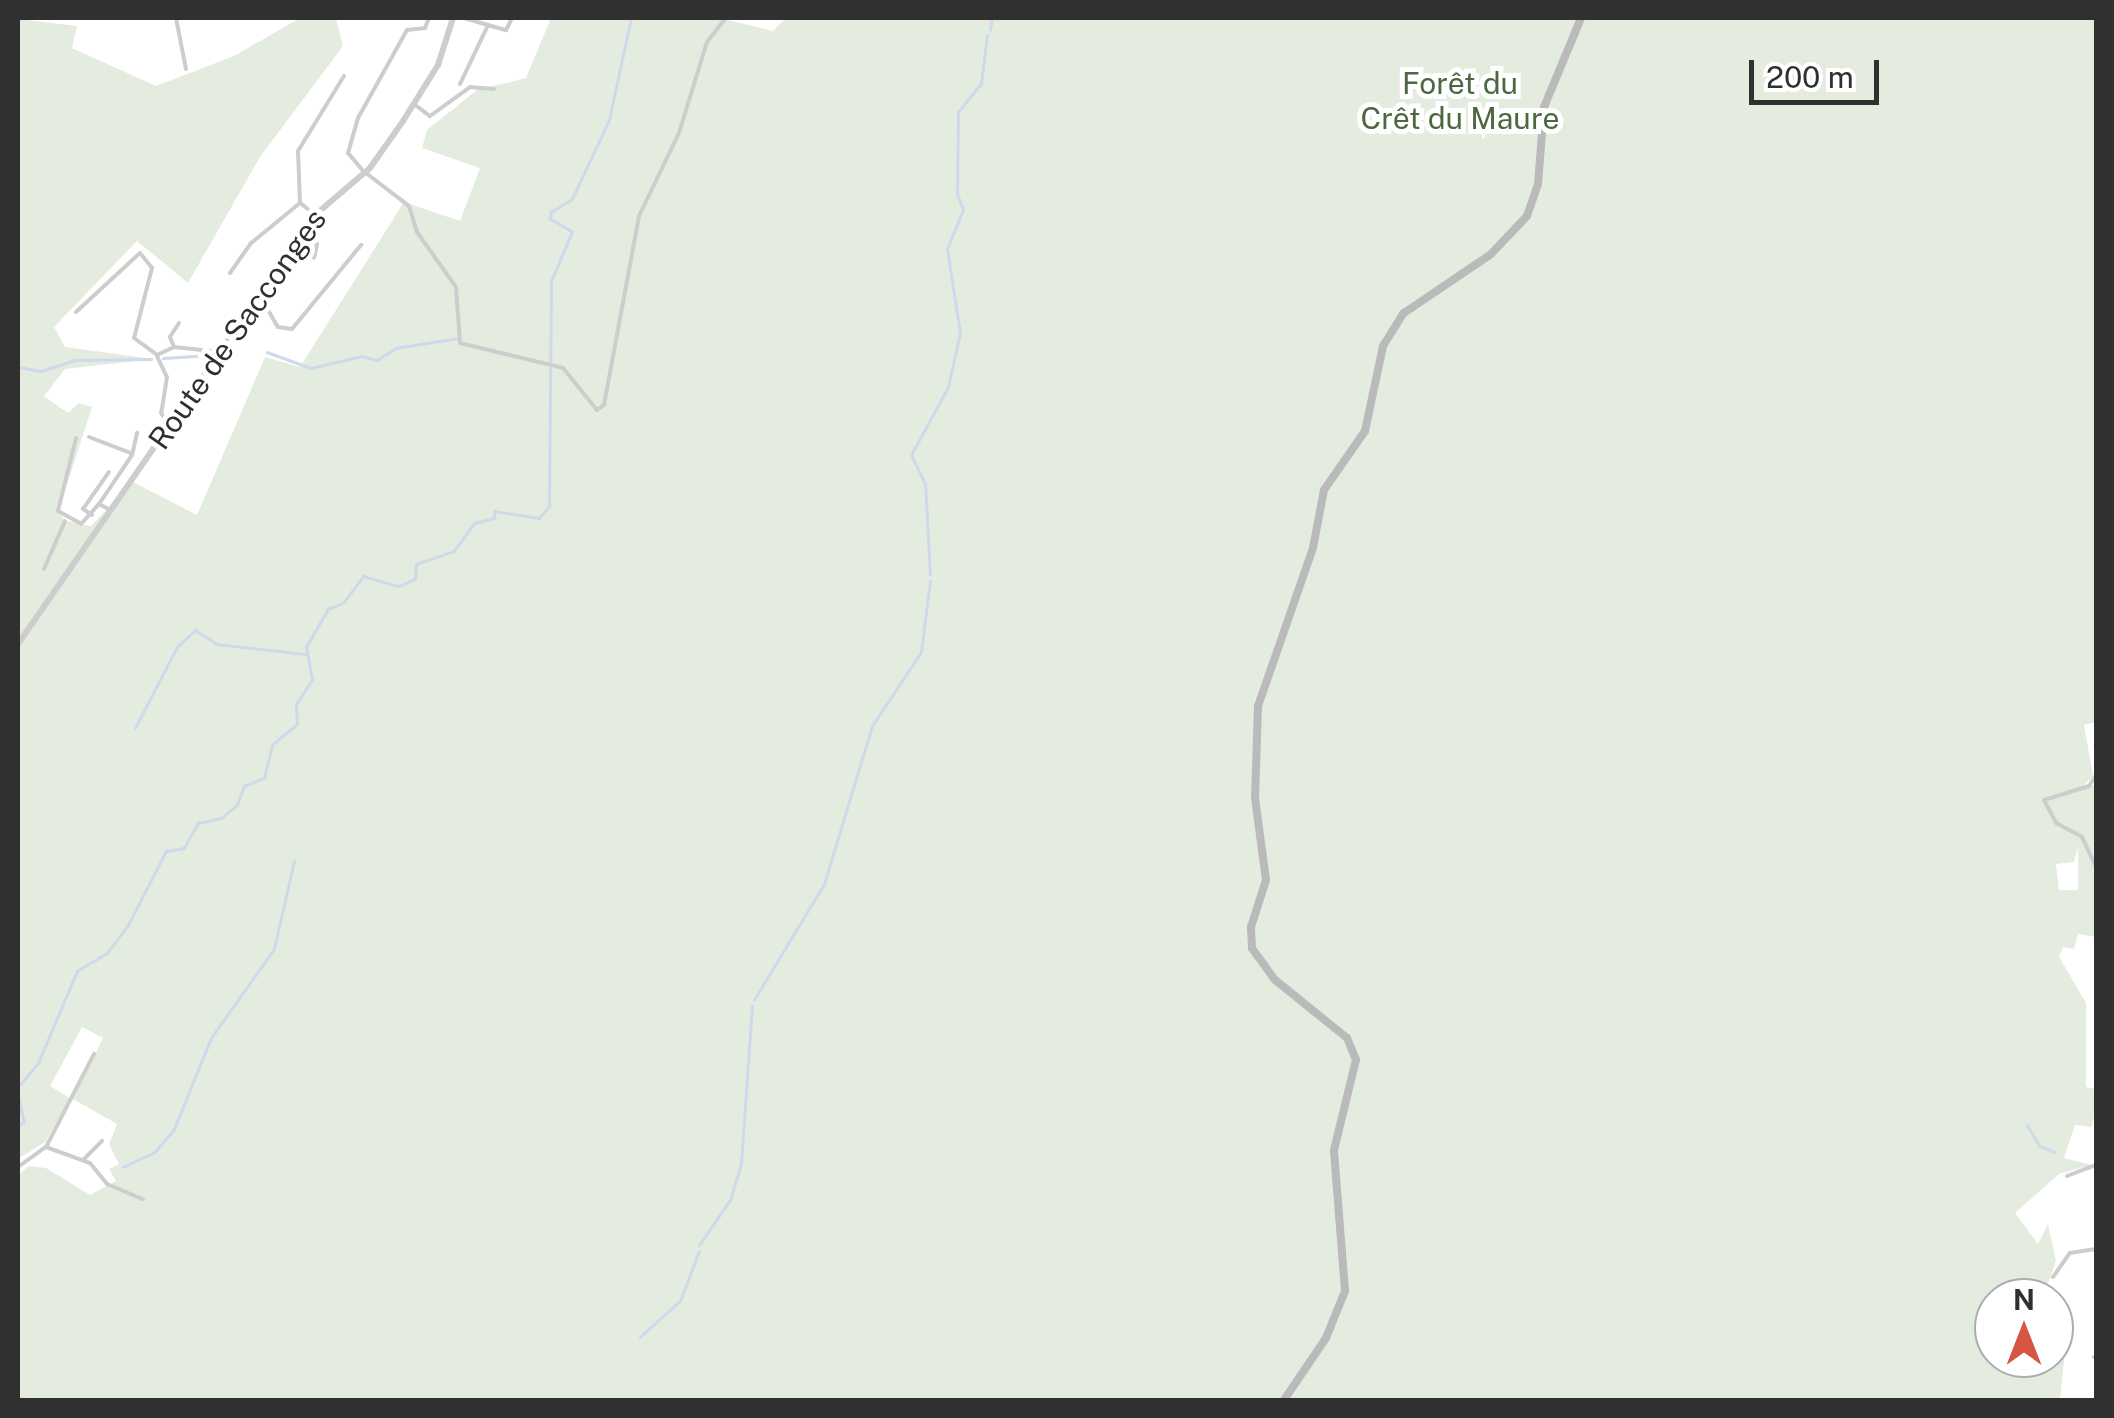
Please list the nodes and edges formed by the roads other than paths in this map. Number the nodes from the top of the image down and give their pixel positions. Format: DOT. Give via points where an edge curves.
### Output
graph roads {
  1 [pos="176,18"];
  2 [pos="428,18"];
  3 [pos="453,18"];
  4 [pos="464,18"];
  5 [pos="512,18"];
  6 [pos="726,18"];
  7 [pos="1581,18"];
  8 [pos="488,25"];
  9 [pos="186,69"];
  10 [pos="344,76"];
  11 [pos="460,84"];
  12 [pos="494,89"];
  13 [pos="414,104"];
  14 [pos="430,116"];
  15 [pos="423,122"];
  16 [pos="365,172"];
  17 [pos="300,204"];
  18 [pos="315,215"];
  19 [pos="301,235"];
  20 [pos="360,245"];
  21 [pos="314,258"];
  22 [pos="230,274"];
  23 [pos="260,296"];
  24 [pos="76,312"];
  25 [pos="179,323"];
  26 [pos="174,347"];
  27 [pos="220,352"];
  28 [pos="157,355"];
  29 [pos="169,425"];
  30 [pos="136,433"];
  31 [pos="89,436"];
  32 [pos="76,438"];
  33 [pos="133,453"];
  34 [pos="108,472"];
  35 [pos="99,504"];
  36 [pos="108,509"];
  37 [pos="92,516"];
  38 [pos="66,520"];
  39 [pos="44,569"];
  40 [pos="18,644"];
  41 [pos="2096,775"];
  42 [pos="2096,867"];
  43 [pos="94,1054"];
  44 [pos="102,1141"];
  45 [pos="46,1147"];
  46 [pos="84,1160"];
  47 [pos="2096,1166"];
  48 [pos="18,1167"];
  49 [pos="2067,1176"];
  50 [pos="143,1199"];
  51 [pos="2096,1248"];
  52 [pos="2054,1277"];
  53 [pos="1284,1400"];
  1 -- 9 [label="street"];
  2 -- 16 [label="street" via="425,28 407,30 358,118 348,153"];
  3 -- 13 [label="street, Route de Sacconges" via="438,65"];
  4 -- 8 [label="street"];
  5 -- 8 [label="street" via="506,30"];
  6 -- 16 [label="street" via="707,42 678,133 639,216 601,408 592,408 580,382 550,363 460,343 456,287 418,232 409,206"];
  7 -- 53 [label="main road" via="1544,107 1538,184 1528,216 1491,254 1404,313 1383,346 1365,431 1324,490 1313,548 1258,706 1255,798 1266,884 1251,927 1252,948 1275,980 1342,1034 1356,1060 1334,1150 1346,1291 1326,1338"];
  8 -- 11 [label="street"];
  10 -- 17 [label="street" via="298,152"];
  12 -- 14 [label="street" via="470,87"];
  13 -- 14 [label="street"];
  13 -- 16 [label="street, Route de Sacconges"];
  14 -- 15 [label="street"];
  16 -- 18 [label="street, Route de Sacconges"];
  17 -- 18 [label="street"];
  17 -- 22 [label="street" via="250,244"];
  18 -- 19 [label="street, Route de Sacconges"];
  19 -- 21 [label="street" via="318,244"];
  19 -- 23 [label="street, Route de Sacconges"];
  20 -- 23 [label="street" via="292,329 278,327"];
  23 -- 27 [label="street, Route de Sacconges"];
  24 -- 28 [label="street" via="140,254 152,268 134,338"];
  25 -- 26 [label="street" via="170,337"];
  26 -- 27 [label="street"];
  26 -- 28 [label="street"];
  27 -- 29 [label="street, Route de Sacconges"];
  28 -- 29 [label="street" via="167,377 161,413"];
  29 -- 40 [label="street, Route de Sacconges"];
  30 -- 33 [label="street"];
  31 -- 33 [label="street"];
  32 -- 38 [label="street" via="58,504"];
  33 -- 35 [label="street"];
  34 -- 37 [label="street" via="83,508"];
  35 -- 36 [label="street"];
  35 -- 37 [label="street"];
  37 -- 38 [label="street" via="81,524"];
  38 -- 39 [label="street"];
  41 -- 42 [label="street" via="2088,786 2044,800 2056,823 2082,837"];
  43 -- 45 [label="street"];
  44 -- 46 [label="street"];
  45 -- 46 [label="street"];
  45 -- 48 [label="street"];
  46 -- 50 [label="street" via="116,1190"];
  47 -- 49 [label="street"];
  51 -- 52 [label="street" via="2070,1253"];
}
